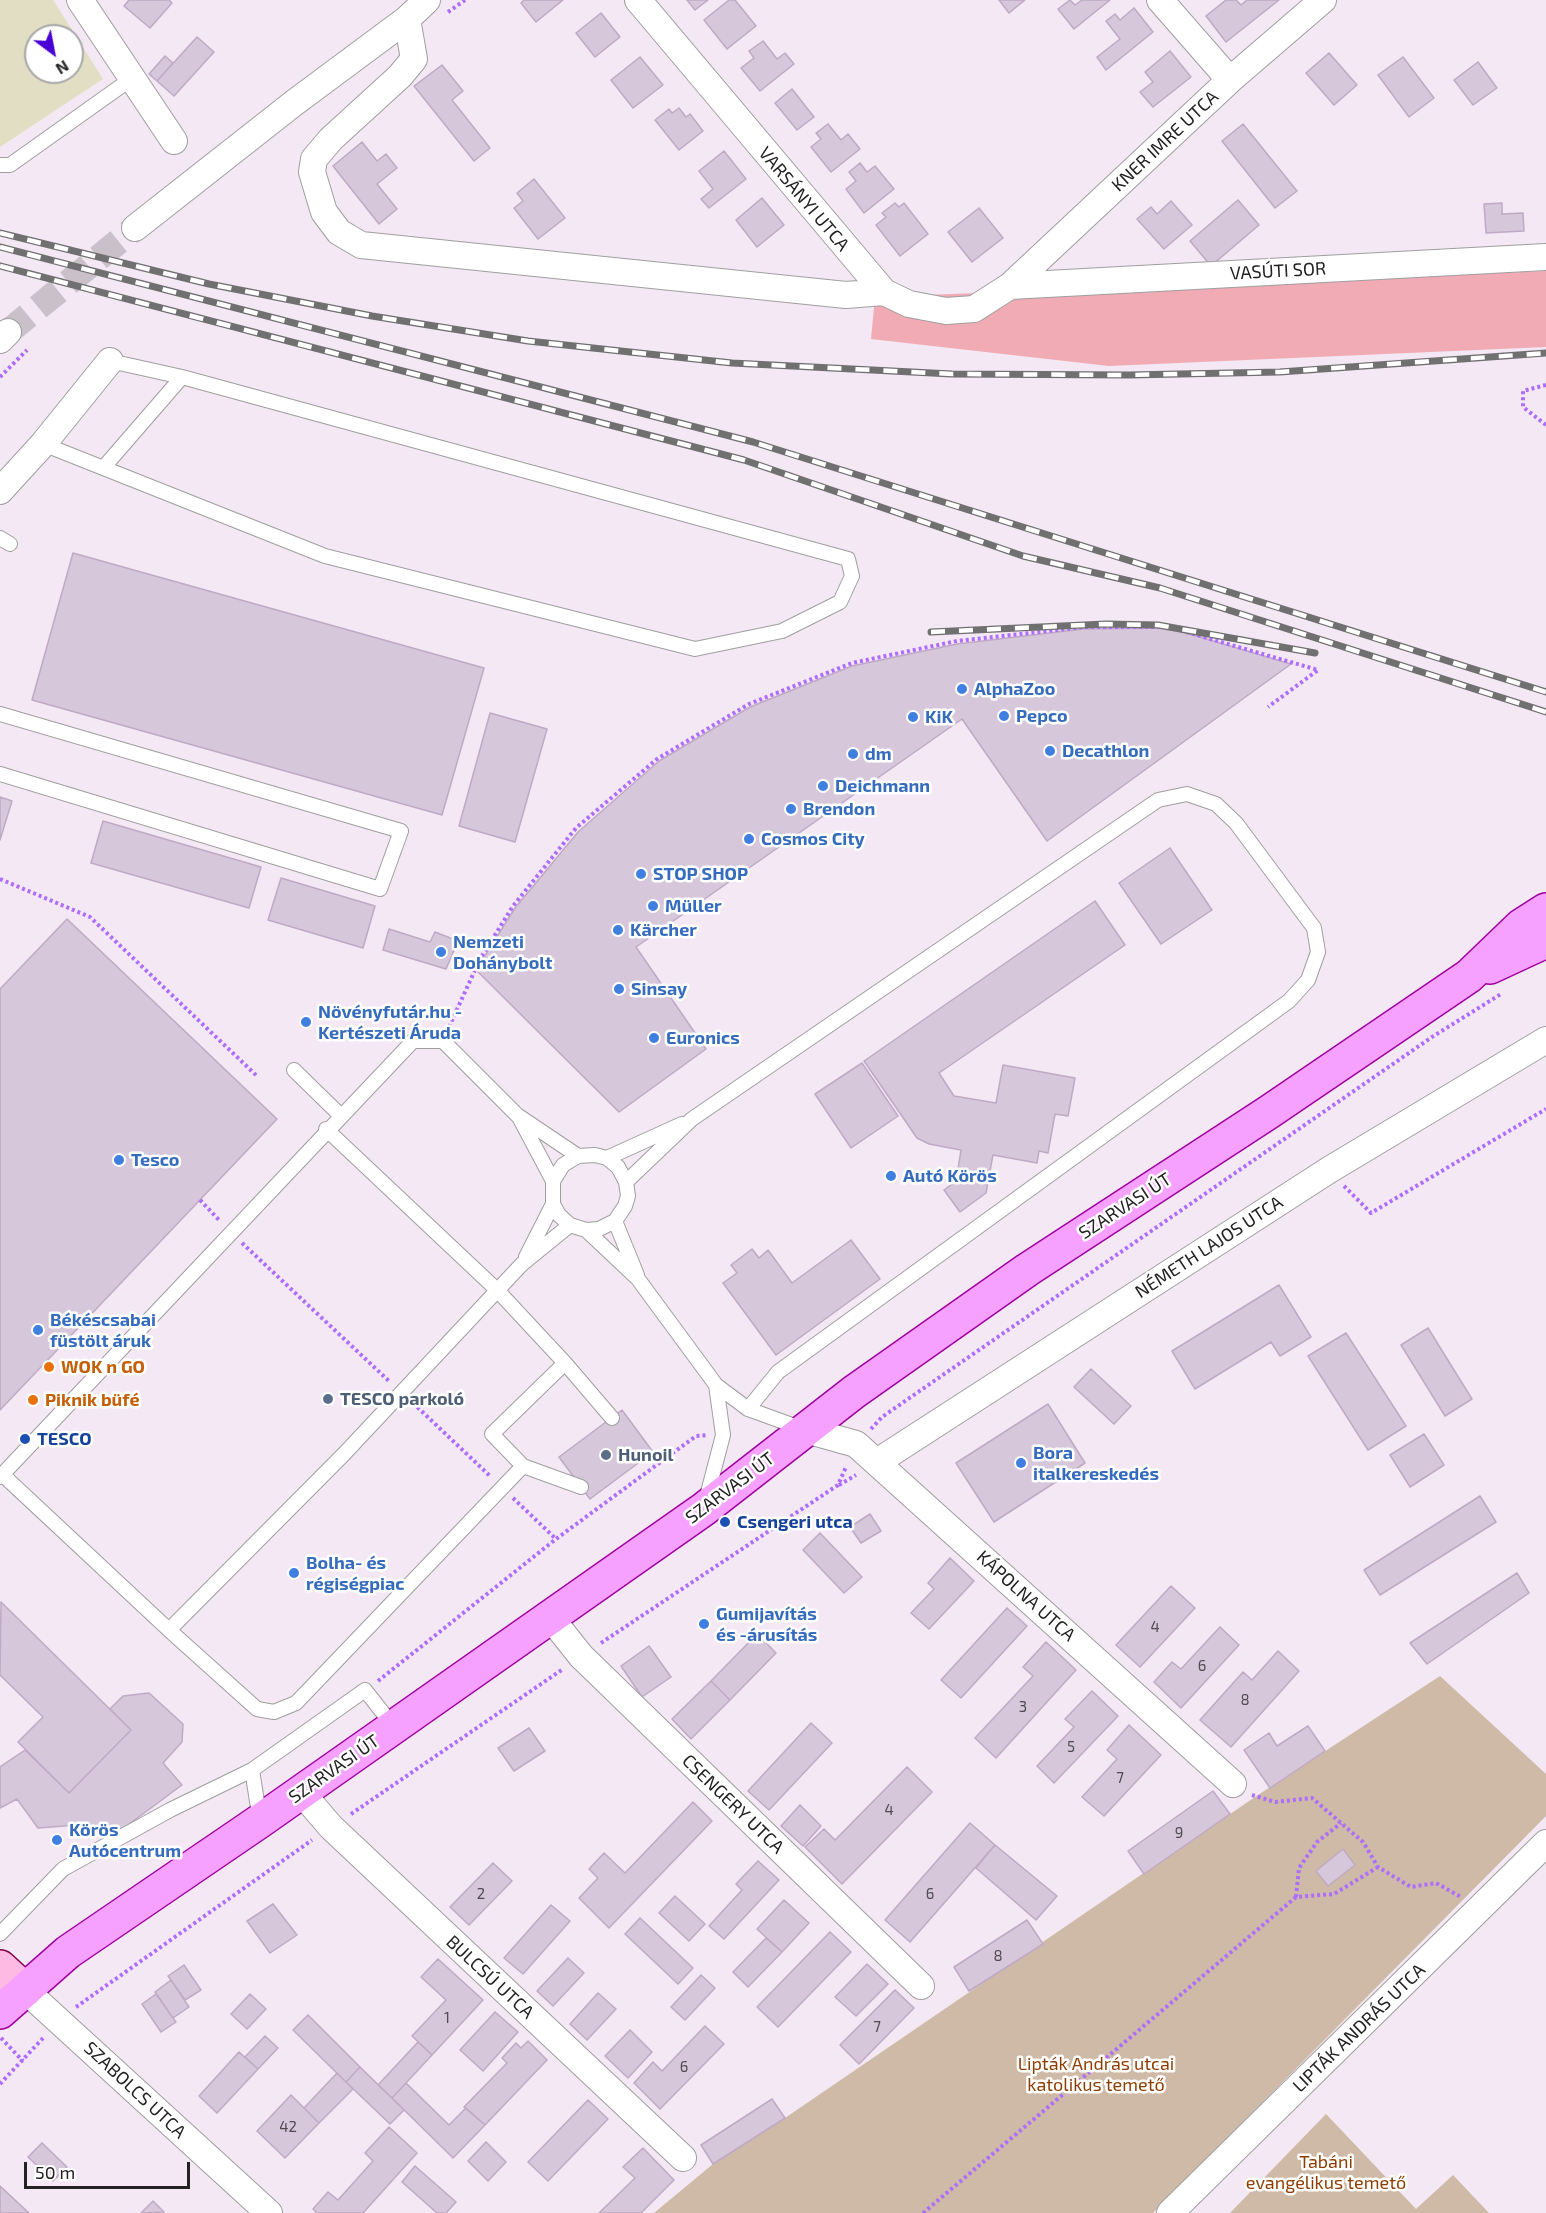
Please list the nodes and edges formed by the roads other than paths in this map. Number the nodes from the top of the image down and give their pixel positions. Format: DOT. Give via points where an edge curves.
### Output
graph roads {
  1 [pos="80,0"];
  2 [pos="427,0"];
  3 [pos="638,0"];
  4 [pos="1161,0"];
  5 [pos="1323,0"];
  6 [pos="407,19"];
  7 [pos="131,79"];
  8 [pos="1230,80"];
  9 [pos="174,141"];
  10 [pos="0,165"];
  11 [pos="135,228"];
  12 [pos="1546,257"];
  13 [pos="1010,286"];
  14 [pos="884,292"];
  15 [pos="110,361"];
  16 [pos="182,377"];
  17 [pos="43,444"];
  18 [pos="104,467"];
  19 [pos="0,491"];
  20 [pos="0,714"];
  21 [pos="0,774"];
  22 [pos="1546,910"];
  23 [pos="1546,941"];
  24 [pos="1469,976"];
  25 [pos="1546,1040"];
  26 [pos="294,1070"];
  27 [pos="340,1115"];
  28 [pos="517,1115"];
  29 [pos="692,1119"];
  30 [pos="326,1129"];
  31 [pos="578,1156"];
  32 [pos="607,1158"];
  33 [pos="553,1181"];
  34 [pos="626,1182"];
  35 [pos="553,1204"];
  36 [pos="615,1221"];
  37 [pos="570,1225"];
  38 [pos="586,1230"];
  39 [pos="522,1264"];
  40 [pos="638,1279"];
  41 [pos="497,1290"];
  42 [pos="565,1363"];
  43 [pos="716,1385"];
  44 [pos="748,1409"];
  45 [pos="612,1418"];
  46 [pos="806,1430"];
  47 [pos="877,1462"];
  48 [pos="523,1466"];
  49 [pos="2,1476"];
  50 [pos="581,1487"];
  51 [pos="704,1509"];
  52 [pos="550,1617"];
  53 [pos="170,1630"];
  54 [pos="394,1727"];
  55 [pos="252,1770"];
  56 [pos="1233,1784"];
  57 [pos="301,1792"];
  58 [pos="260,1821"];
  59 [pos="1546,1843"];
  60 [pos="0,1934"];
  61 [pos="0,1967"];
  62 [pos="921,1986"];
  63 [pos="25,1990"];
  64 [pos="0,2012"];
  65 [pos="682,2158"];
  66 [pos="269,2213"];
  67 [pos="1170,2213"];
  1 -- 7 [label="street"];
  2 -- 6 [label="street"];
  3 -- 14 [label="street, VARSÁNYI UTCA"];
  4 -- 8 [label="street"];
  5 -- 8 [label="street, KNER IMRE UTCA"];
  6 -- 11 [label="street"];
  6 -- 14 [label="street" via="414,59 314,159 312,172 324,212 339,232 361,245 846,295"];
  7 -- 9 [label="street"];
  7 -- 10 [label="lane" via="10,165"];
  8 -- 13 [label="street, KNER IMRE UTCA"];
  12 -- 13 [label="street, VASÚTI SOR"];
  13 -- 14 [label="street, VARSÁNYI UTCA" via="974,309 946,311 909,304"];
  15 -- 16 [label="lane"];
  15 -- 17 [label="street"];
  16 -- 18 [label="lane"];
  16 -- 18 [label="lane" via="848,559 852,576 840,602 782,631 695,650 326,556"];
  17 -- 18 [label="lane"];
  17 -- 19 [label="street"];
  20 -- 21 [label="lane" via="400,831 380,889"];
  22 -- 24 [label="main road, SZARVASI ÚT" via="1521,926"];
  23 -- 24 [label="main road, SZARVASI ÚT"];
  24 -- 46 [label="main road, SZARVASI ÚT" via="1028,1270"];
  25 -- 47 [label="street, NÉMETH LAJOS UTCA" via="1329,1170"];
  26 -- 27 [label="lane"];
  27 -- 28 [label="lane" via="413,1041 443,1041"];
  27 -- 30 [label="lane"];
  28 -- 31 [label="lane"];
  28 -- 33 [label="lane"];
  29 -- 32 [label="lane"];
  29 -- 34 [label="lane"];
  29 -- 44 [label="lane" via="1158,800 1187,794 1216,804 1236,823 1314,928 1318,952 1312,971 1289,1001 778,1372"];
  30 -- 41 [label="lane"];
  30 -- 49 [label="lane"];
  31 -- 32 [label="lane"];
  31 -- 33 [label="lane" via="563,1165"];
  32 -- 34 [label="lane" via="618,1167"];
  33 -- 35 [label="lane"];
  34 -- 36 [label="lane" via="625,1206"];
  35 -- 37 [label="lane"];
  35 -- 39 [label="lane"];
  36 -- 38 [label="lane"];
  36 -- 40 [label="lane"];
  37 -- 38 [label="lane"];
  37 -- 39 [label="lane"];
  38 -- 40 [label="lane"];
  39 -- 41 [label="lane"];
  40 -- 43 [label="lane"];
  41 -- 42 [label="lane"];
  41 -- 53 [label="lane"];
  42 -- 45 [label="lane"];
  42 -- 48 [label="lane" via="492,1434"];
  43 -- 44 [label="lane"];
  43 -- 51 [label="lane" via="723,1435"];
  44 -- 46 [label="lane"];
  46 -- 47 [label="street, KÁPOLNA UTCA" via="856,1444"];
  46 -- 51 [label="main road, SZARVASI ÚT"];
  47 -- 56 [label="street, KÁPOLNA UTCA"];
  48 -- 50 [label="lane"];
  48 -- 53 [label="lane" via="296,1703 274,1712 257,1709"];
  49 -- 53 [label="lane"];
  51 -- 52 [label="main road, SZARVASI ÚT"];
  52 -- 54 [label="main road, SZARVASI ÚT"];
  52 -- 62 [label="street, CSENGERY UTCA" via="581,1656"];
  54 -- 55 [label="lane" via="365,1690"];
  54 -- 57 [label="main road, SZARVASI ÚT"];
  55 -- 58 [label="lane"];
  55 -- 60 [label="lane" via="63,1869"];
  57 -- 58 [label="main road, SZARVASI ÚT"];
  57 -- 65 [label="street, BULCSÚ UTCA" via="331,1827"];
  58 -- 63 [label="main road, SZARVASI ÚT" via="68,1952"];
  59 -- 67 [label="street, LIPTÁK ANDRÁS UTCA"];
  61 -- 63 [label="street, SZABOLCS UTCA"];
  63 -- 64 [label="main road, SZARVASI ÚT"];
  63 -- 66 [label="street, SZABOLCS UTCA"];
}
